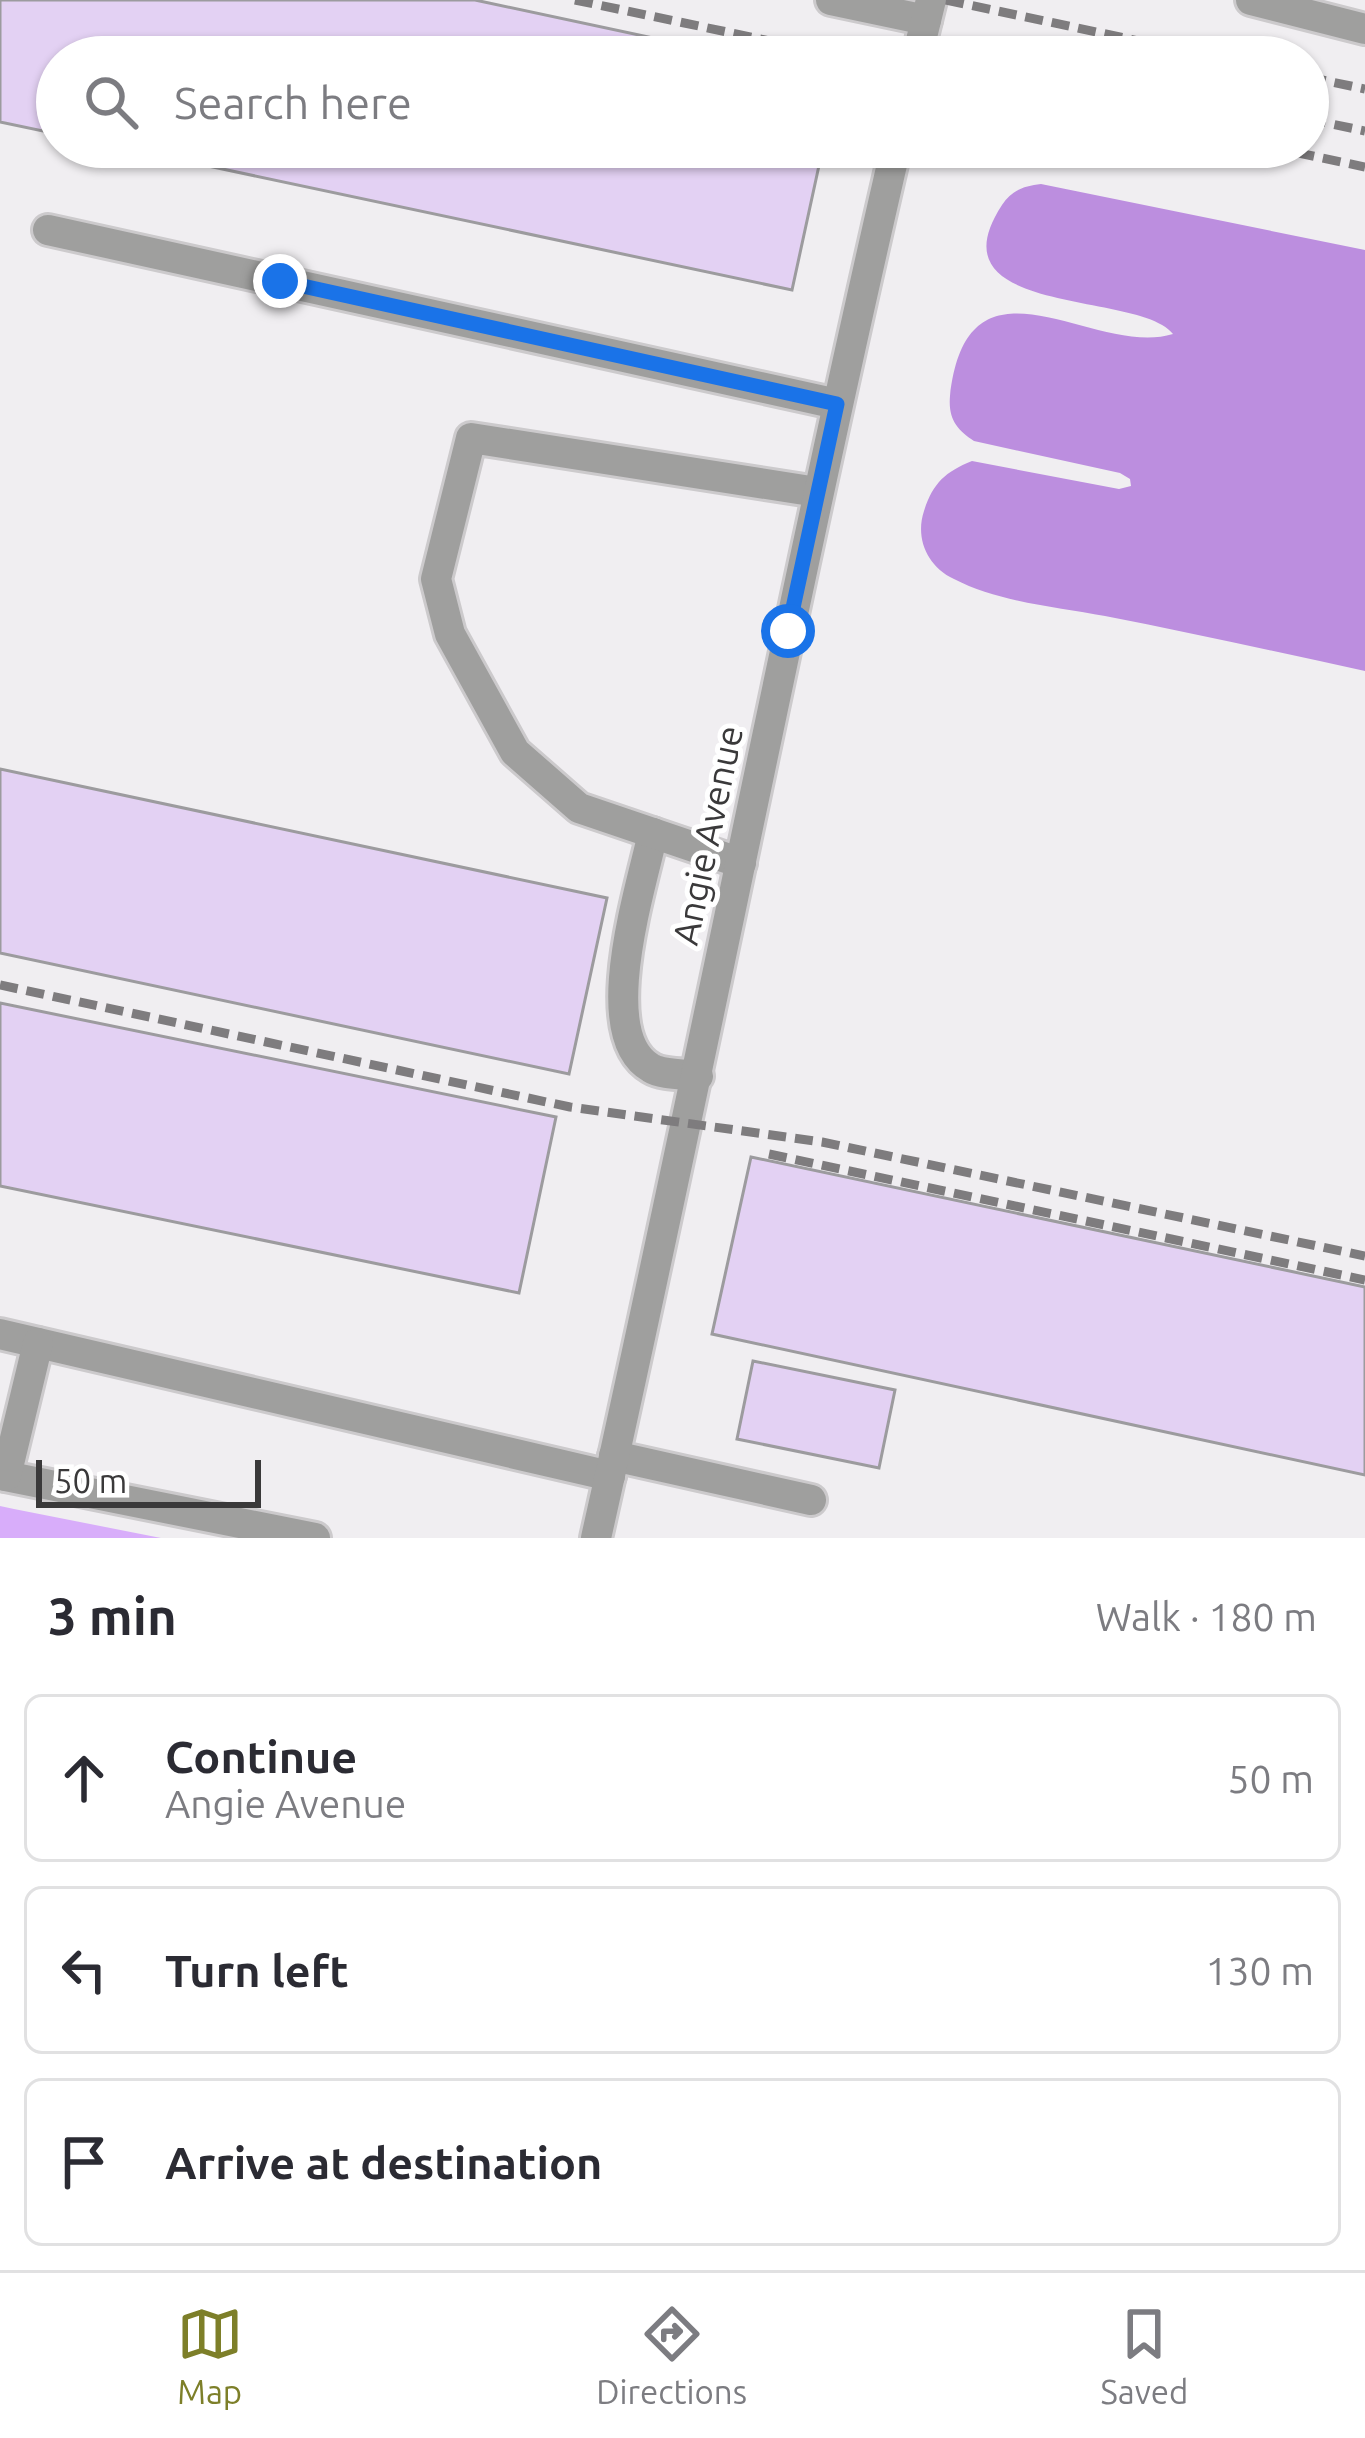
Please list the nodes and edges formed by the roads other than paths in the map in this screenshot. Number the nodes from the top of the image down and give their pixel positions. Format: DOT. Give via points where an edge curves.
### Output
graph roads {
  1 [pos="832,0"];
  2 [pos="1251,0"];
  3 [pos="928,10"];
  4 [pos="1365,29"];
  5 [pos="891,168"];
  6 [pos="48,230"];
  7 [pos="837,404"];
  8 [pos="817,492"];
  9 [pos="653,833"];
  10 [pos="741,863"];
  11 [pos="698,1076"];
  12 [pos="0,1334"];
  13 [pos="38,1342"];
  14 [pos="612,1466"];
  15 [pos="3,1475"];
  16 [pos="811,1500"];
  17 [pos="315,1538"];
  18 [pos="596,1538"];
  1 -- 3 [label="street"];
  2 -- 4 [label="street"];
  5 -- 7 [label="street, Angie Avenue"];
  6 -- 7 [label="street"];
  7 -- 8 [label="street, Angie Avenue"];
  8 -- 9 [label="street" via="471,438 436,579 450,634 515,752 579,808"];
  8 -- 10 [label="street, Angie Avenue"];
  9 -- 10 [label="street"];
  9 -- 11 [label="street" via="620,992 626,1027 651,1068"];
  10 -- 11 [label="street, Angie Avenue"];
  11 -- 14 [label="street, Angie Avenue"];
  12 -- 13 [label="street"];
  13 -- 14 [label="street"];
  13 -- 15 [label="street"];
  14 -- 16 [label="street"];
  14 -- 18 [label="street, Angie Avenue"];
  15 -- 17 [label="street"];
}
